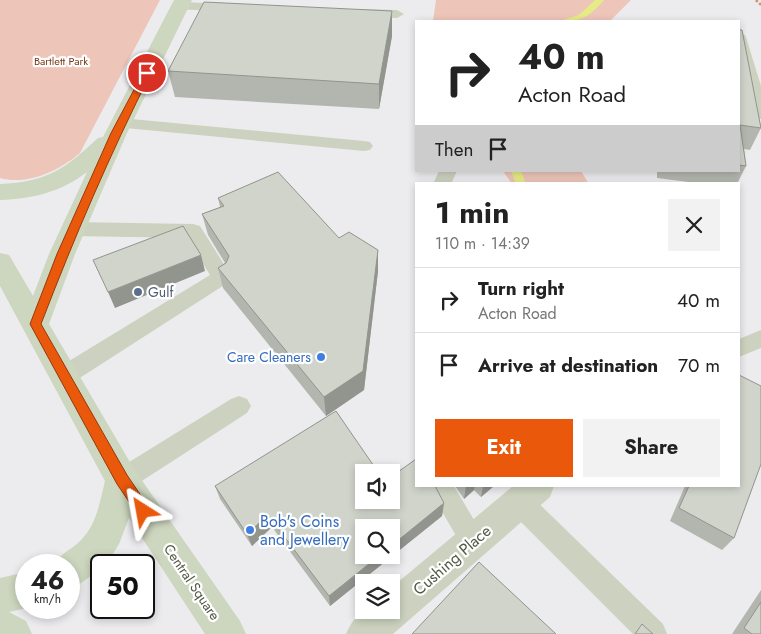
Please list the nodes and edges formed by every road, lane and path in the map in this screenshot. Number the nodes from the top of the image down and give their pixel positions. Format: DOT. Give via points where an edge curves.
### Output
graph roads {
  1 [pos="756,0"];
  2 [pos="182,3"];
  3 [pos="761,6"];
  4 [pos="242,8"];
  5 [pos="348,12"];
  6 [pos="397,14"];
  7 [pos="740,40"];
  8 [pos="761,114"];
  9 [pos="119,128"];
  10 [pos="364,146"];
  11 [pos="0,192"];
  12 [pos="74,229"];
  13 [pos="0,262"];
  14 [pos="35,324"];
  15 [pos="761,339"];
  16 [pos="740,348"];
  17 [pos="64,376"];
  18 [pos="240,406"];
  19 [pos="122,480"];
  20 [pos="441,487"];
  21 [pos="529,494"];
  22 [pos="474,542"];
  23 [pos="80,565"];
  24 [pos="15,593"];
  25 [pos="0,596"];
  26 [pos="0,627"];
  27 [pos="13,634"];
  28 [pos="228,634"];
  29 [pos="365,634"];
  30 [pos="654,634"];
  1 -- 3 [label="path"];
  2 -- 4 [label="lane"];
  2 -- 9 [label="main road"];
  5 -- 6 [label="lane"];
  7 -- 8 [label="lane"];
  9 -- 10 [label="lane"];
  9 -- 11 [label="main road" via="69,176 32,190"];
  9 -- 12 [label="main road"];
  12 -- 14 [label="main road"];
  12 -- 17 [label="lane" via="193,231 222,277"];
  13 -- 14 [label="main road, Central Square"];
  14 -- 17 [label="main road, Central Square"];
  15 -- 16 [label="lane"];
  17 -- 19 [label="main road, Central Square"];
  18 -- 19 [label="lane"];
  19 -- 23 [label="main road" via="107,536"];
  19 -- 28 [label="main road, Central Square"];
  20 -- 22 [label="lane"];
  21 -- 22 [label="street, Cushing Place"];
  21 -- 30 [label="lane"];
  22 -- 29 [label="street, Cushing Place"];
  24 -- 25 [label="main road"];
  26 -- 27 [label="main road"];
}
